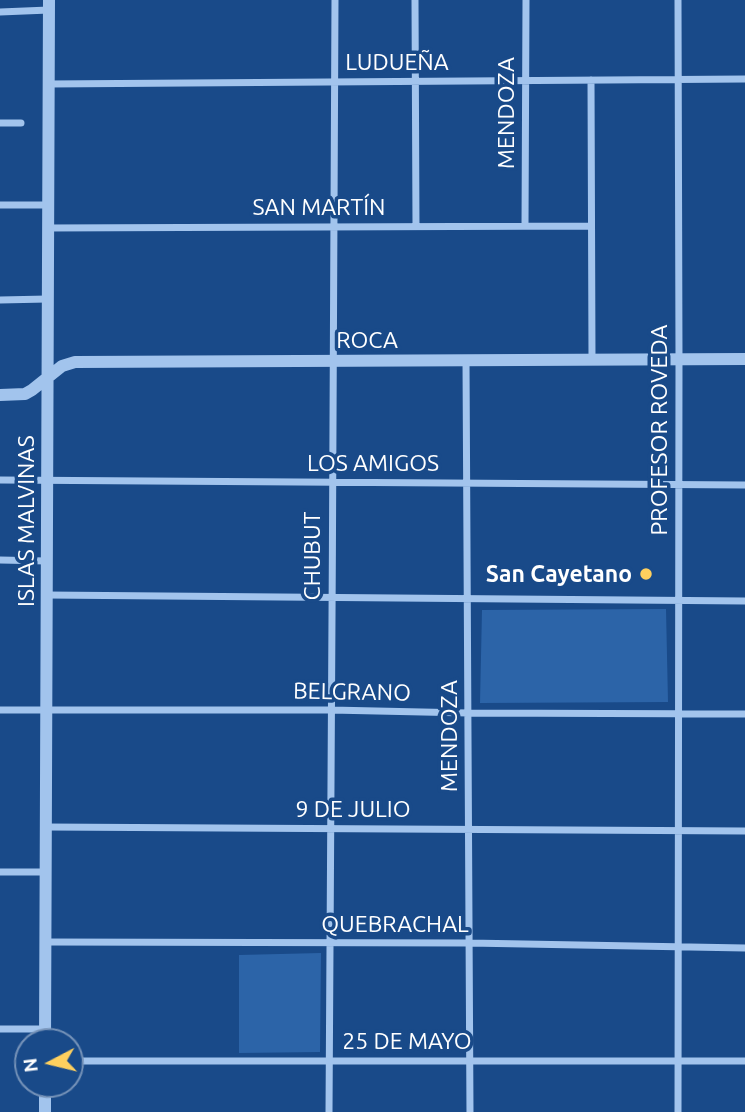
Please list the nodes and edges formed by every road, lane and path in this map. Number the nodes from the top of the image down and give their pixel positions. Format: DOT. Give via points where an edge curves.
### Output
graph roads {
  1 [pos="334,0"];
  2 [pos="415,0"];
  3 [pos="526,0"];
  4 [pos="678,0"];
  5 [pos="49,5"];
  6 [pos="0,12"];
  7 [pos="745,79"];
  8 [pos="591,80"];
  9 [pos="678,80"];
  10 [pos="416,81"];
  11 [pos="525,81"];
  12 [pos="334,82"];
  13 [pos="49,84"];
  14 [pos="0,123"];
  15 [pos="21,123"];
  16 [pos="0,205"];
  17 [pos="48,205"];
  18 [pos="334,226"];
  19 [pos="416,226"];
  20 [pos="525,226"];
  21 [pos="590,226"];
  22 [pos="47,228"];
  23 [pos="47,299"];
  24 [pos="0,300"];
  25 [pos="745,359"];
  26 [pos="592,360"];
  27 [pos="679,360"];
  28 [pos="334,361"];
  29 [pos="466,361"];
  30 [pos="47,378"];
  31 [pos="0,395"];
  32 [pos="0,480"];
  33 [pos="47,480"];
  34 [pos="332,482"];
  35 [pos="467,483"];
  36 [pos="678,485"];
  37 [pos="745,485"];
  38 [pos="0,560"];
  39 [pos="47,561"];
  40 [pos="47,595"];
  41 [pos="332,597"];
  42 [pos="468,598"];
  43 [pos="678,600"];
  44 [pos="745,601"];
  45 [pos="0,710"];
  46 [pos="46,710"];
  47 [pos="331,710"];
  48 [pos="468,713"];
  49 [pos="677,714"];
  50 [pos="745,714"];
  51 [pos="46,827"];
  52 [pos="331,828"];
  53 [pos="469,828"];
  54 [pos="678,831"];
  55 [pos="745,831"];
  56 [pos="0,872"];
  57 [pos="46,872"];
  58 [pos="45,942"];
  59 [pos="330,942"];
  60 [pos="469,943"];
  61 [pos="679,947"];
  62 [pos="745,948"];
  63 [pos="45,1028"];
  64 [pos="470,1060"];
  65 [pos="745,1060"];
  66 [pos="84,1061"];
  67 [pos="330,1061"];
  68 [pos="679,1061"];
  69 [pos="329,1112"];
  70 [pos="470,1112"];
  71 [pos="678,1112"];
  1 -- 12 [label="street, CHUBUT"];
  2 -- 10 [label="street"];
  3 -- 11 [label="street, MENDOZA"];
  4 -- 9 [label="street, PROFESOR ROVEDA"];
  5 -- 6 [label="street"];
  5 -- 13 [label="street, ISLAS MALVINAS"];
  7 -- 9 [label="street, LUDUEÑA"];
  8 -- 9 [label="street, LUDUEÑA"];
  8 -- 11 [label="street, LUDUEÑA"];
  8 -- 21 [label="street"];
  9 -- 27 [label="street, PROFESOR ROVEDA"];
  10 -- 11 [label="street, LUDUEÑA"];
  10 -- 12 [label="street, LUDUEÑA"];
  10 -- 19 [label="street"];
  11 -- 20 [label="street, MENDOZA"];
  12 -- 13 [label="street, LUDUEÑA"];
  12 -- 18 [label="street, CHUBUT"];
  13 -- 17 [label="street, ISLAS MALVINAS"];
  14 -- 15 [label="street"];
  16 -- 17 [label="street"];
  17 -- 22 [label="street, ISLAS MALVINAS"];
  18 -- 19 [label="street, SAN MARTÍN"];
  18 -- 22 [label="street, SAN MARTÍN"];
  18 -- 28 [label="street, CHUBUT"];
  19 -- 20 [label="street, SAN MARTÍN"];
  20 -- 21 [label="street, SAN MARTÍN"];
  21 -- 26 [label="street"];
  22 -- 23 [label="street, ISLAS MALVINAS"];
  23 -- 24 [label="street"];
  23 -- 30 [label="street, ISLAS MALVINAS"];
  25 -- 27 [label="street, ROCA"];
  26 -- 27 [label="street, ROCA"];
  26 -- 29 [label="street, ROCA"];
  27 -- 36 [label="street, PROFESOR ROVEDA"];
  28 -- 29 [label="street, ROCA"];
  28 -- 30 [label="street, ROCA" via="75,362"];
  28 -- 34 [label="street, CHUBUT"];
  29 -- 35 [label="street, MENDOZA"];
  30 -- 31 [label="street, ROCA" via="25,394"];
  30 -- 33 [label="street, ISLAS MALVINAS"];
  32 -- 33 [label="street, LOS AMIGOS"];
  33 -- 34 [label="street, LOS AMIGOS"];
  33 -- 39 [label="street, ISLAS MALVINAS"];
  34 -- 35 [label="street, LOS AMIGOS"];
  34 -- 41 [label="street, CHUBUT"];
  35 -- 36 [label="street, LOS AMIGOS"];
  35 -- 42 [label="street, MENDOZA"];
  36 -- 37 [label="street, LOS AMIGOS"];
  36 -- 43 [label="street, PROFESOR ROVEDA"];
  38 -- 39 [label="street"];
  39 -- 40 [label="street, ISLAS MALVINAS"];
  40 -- 41 [label="street"];
  40 -- 46 [label="street, ISLAS MALVINAS"];
  41 -- 42 [label="street"];
  41 -- 47 [label="street, CHUBUT"];
  42 -- 43 [label="street"];
  42 -- 48 [label="street, MENDOZA"];
  43 -- 44 [label="street"];
  43 -- 49 [label="street, PROFESOR ROVEDA"];
  45 -- 46 [label="street, BELGRANO"];
  46 -- 47 [label="street, BELGRANO"];
  46 -- 51 [label="street, ISLAS MALVINAS"];
  47 -- 48 [label="street, BELGRANO"];
  47 -- 52 [label="street, CHUBUT"];
  48 -- 49 [label="street, BELGRANO"];
  48 -- 53 [label="street, MENDOZA"];
  49 -- 50 [label="street, BELGRANO"];
  49 -- 54 [label="street, PROFESOR ROVEDA"];
  51 -- 52 [label="street, 9 DE JULIO"];
  51 -- 57 [label="street, ISLAS MALVINAS"];
  52 -- 53 [label="street, 9 DE JULIO"];
  52 -- 59 [label="street, CHUBUT"];
  53 -- 54 [label="street, 9 DE JULIO"];
  53 -- 60 [label="street, MENDOZA"];
  54 -- 55 [label="street, 9 DE JULIO"];
  54 -- 61 [label="street, PROFESOR ROVEDA"];
  56 -- 57 [label="street"];
  57 -- 58 [label="street, ISLAS MALVINAS"];
  58 -- 59 [label="street, QUEBRACHAL"];
  58 -- 63 [label="street, ISLAS MALVINAS"];
  59 -- 60 [label="street, QUEBRACHAL"];
  59 -- 67 [label="street, CHUBUT"];
  60 -- 61 [label="street, QUEBRACHAL"];
  60 -- 64 [label="street, MENDOZA"];
  61 -- 62 [label="street, QUEBRACHAL"];
  61 -- 68 [label="street, PROFESOR ROVEDA"];
  64 -- 67 [label="street, 25 DE MAYO"];
  64 -- 68 [label="street, 25 DE MAYO"];
  64 -- 70 [label="street, MENDOZA"];
  65 -- 68 [label="street, 25 DE MAYO"];
  66 -- 67 [label="street, 25 DE MAYO"];
  67 -- 69 [label="street, CHUBUT"];
  68 -- 71 [label="street, PROFESOR ROVEDA"];
}
